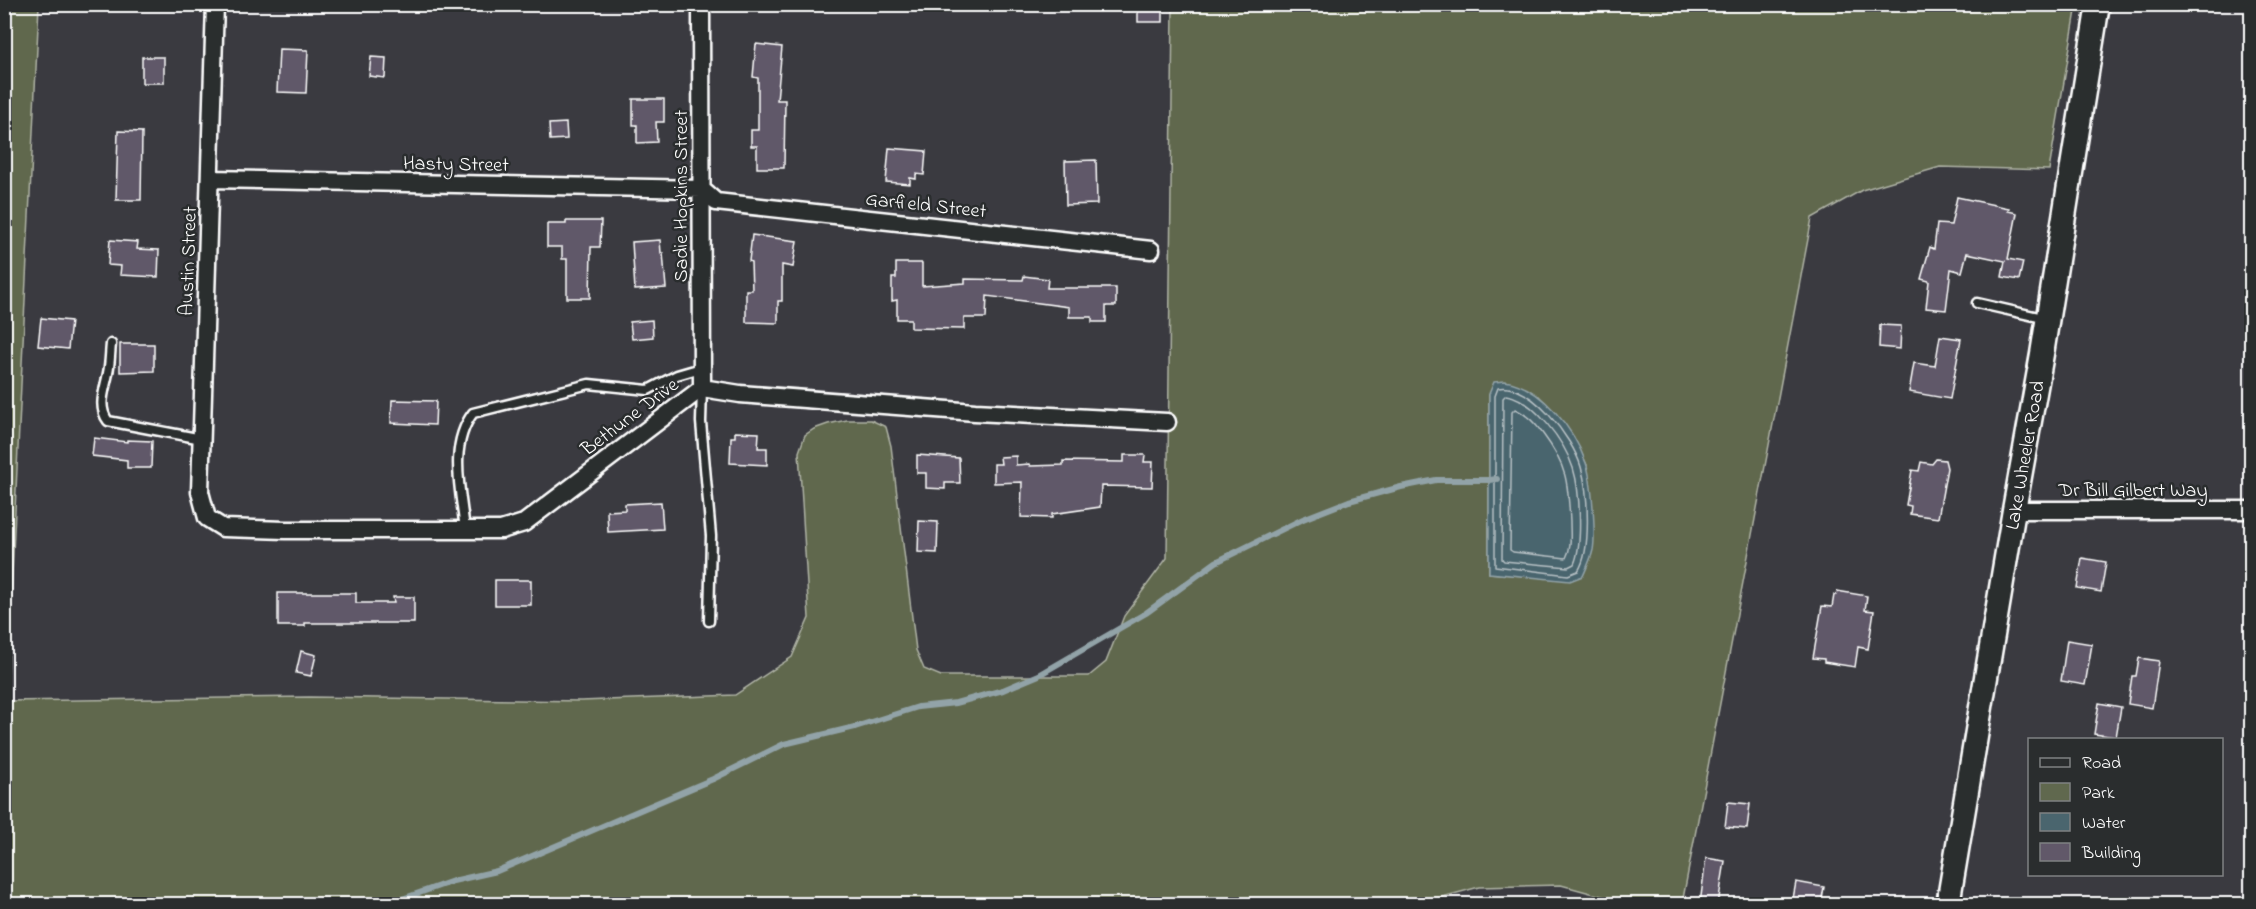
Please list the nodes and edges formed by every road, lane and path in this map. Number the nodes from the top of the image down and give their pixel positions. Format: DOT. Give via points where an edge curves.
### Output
graph roads {
  1 [pos="215,4"];
  2 [pos="701,4"];
  3 [pos="2098,4"];
  4 [pos="210,179"];
  5 [pos="701,189"];
  6 [pos="1151,250"];
  7 [pos="1977,303"];
  8 [pos="2047,319"];
  9 [pos="111,344"];
  10 [pos="701,368"];
  11 [pos="702,388"];
  12 [pos="1167,422"];
  13 [pos="202,440"];
  14 [pos="2014,510"];
  15 [pos="2252,510"];
  16 [pos="207,518"];
  17 [pos="465,530"];
  18 [pos="709,621"];
  19 [pos="1948,904"];
  1 -- 4 [label="street, Austin Street"];
  2 -- 5 [label="street, Sadie Hopkins Street"];
  3 -- 8 [label="street, Lake Wheeler Road"];
  4 -- 5 [label="street, Hasty Street"];
  4 -- 13 [label="street, Austin Street"];
  5 -- 6 [label="street, Garfield Street" via="716,202"];
  5 -- 10 [label="street, Sadie Hopkins Street"];
  7 -- 8 [label="lane"];
  8 -- 14 [label="street, Lake Wheeler Road"];
  9 -- 13 [label="lane" via="102,401 108,421"];
  10 -- 11 [label="street, Sadie Hopkins Street"];
  10 -- 17 [label="lane" via="648,390 589,384 473,413 464,424 459,445"];
  11 -- 12 [label="street, Bethune Drive" via="975,412"];
  11 -- 17 [label="street, Bethune Drive" via="524,523 501,530"];
  11 -- 18 [label="lane" via="701,422 711,536"];
  13 -- 16 [label="street, Austin Street" via="200,492"];
  14 -- 15 [label="street, Dr Bill Gilbert Way"];
  14 -- 19 [label="street, Lake Wheeler Road"];
  16 -- 17 [label="street, Bethune Drive" via="223,528"];
}
